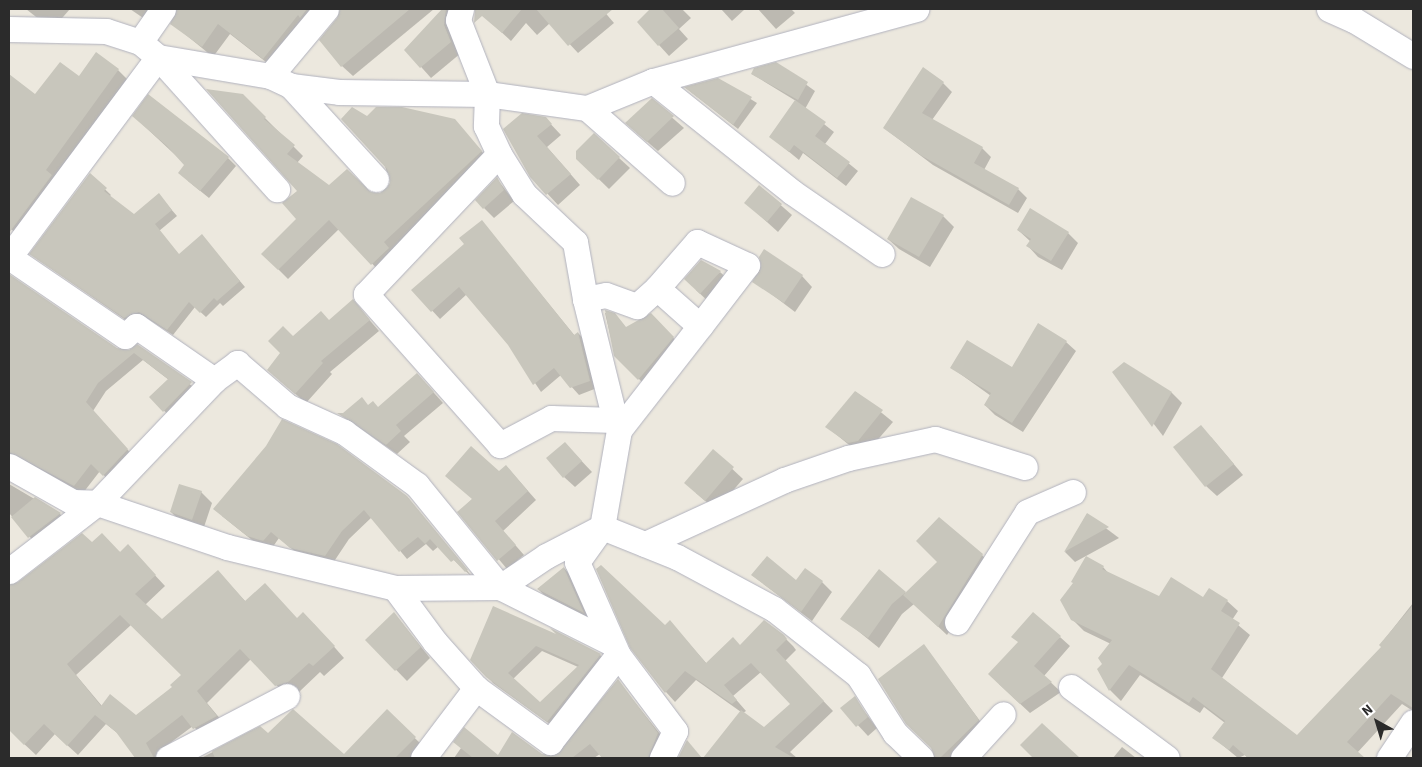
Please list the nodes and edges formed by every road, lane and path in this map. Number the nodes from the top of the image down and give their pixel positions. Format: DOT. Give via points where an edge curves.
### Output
graph roads {
  1 [pos="163,9"];
  2 [pos="326,9"];
  3 [pos="462,9"];
  4 [pos="916,9"];
  5 [pos="1329,9"];
  6 [pos="9,29"];
  7 [pos="149,49"];
  8 [pos="1413,56"];
  9 [pos="281,81"];
  10 [pos="653,81"];
  11 [pos="487,94"];
  12 [pos="587,108"];
  13 [pos="498,154"];
  14 [pos="376,179"];
  15 [pos="672,183"];
  16 [pos="277,189"];
  17 [pos="882,254"];
  18 [pos="9,257"];
  19 [pos="658,288"];
  20 [pos="585,299"];
  21 [pos="700,326"];
  22 [pos="214,380"];
  23 [pos="617,425"];
  24 [pos="9,466"];
  25 [pos="1025,467"];
  26 [pos="1073,492"];
  27 [pos="98,503"];
  28 [pos="602,527"];
  29 [pos="645,544"];
  30 [pos="9,571"];
  31 [pos="500,587"];
  32 [pos="395,588"];
  33 [pos="957,622"];
  34 [pos="615,649"];
  35 [pos="1071,687"];
  36 [pos="476,688"];
  37 [pos="287,696"];
  38 [pos="1003,714"];
  39 [pos="1413,722"];
  40 [pos="168,758"];
  41 [pos="423,758"];
  42 [pos="662,758"];
  43 [pos="921,758"];
  44 [pos="964,758"];
  45 [pos="1167,758"];
  46 [pos="1389,758"];
  1 -- 7 [label="street"];
  2 -- 9 [label="street"];
  3 -- 11 [label="street" via="458,20"];
  4 -- 10 [label="street"];
  5 -- 8 [label="street" via="1354,20"];
  6 -- 7 [label="street" via="106,31"];
  7 -- 9 [label="street"];
  7 -- 16 [label="street"];
  7 -- 18 [label="street"];
  9 -- 11 [label="street" via="340,92"];
  9 -- 14 [label="street"];
  10 -- 12 [label="street"];
  10 -- 17 [label="street" via="792,192"];
  11 -- 12 [label="street"];
  11 -- 13 [label="street" via="486,126"];
  12 -- 15 [label="street"];
  13 -- 20 [label="street" via="524,194 575,242"];
  13 -- 23 [label="street" via="366,294 500,445 550,418"];
  18 -- 22 [label="street" via="125,336 136,326"];
  19 -- 20 [label="street" via="637,306 606,295"];
  19 -- 21 [label="street"];
  19 -- 21 [label="street" via="697,242 747,265"];
  20 -- 23 [label="street"];
  21 -- 23 [label="street"];
  22 -- 27 [label="street"];
  22 -- 31 [label="street" via="237,363 287,406 344,432 417,485"];
  23 -- 28 [label="street"];
  24 -- 27 [label="street" via="73,502"];
  25 -- 29 [label="street" via="935,439 848,458 784,480"];
  26 -- 33 [label="street" via="1027,512"];
  27 -- 30 [label="street"];
  27 -- 32 [label="street" via="227,547"];
  28 -- 29 [label="street"];
  28 -- 31 [label="street" via="546,556"];
  28 -- 34 [label="street" via="577,562"];
  29 -- 43 [label="street" via="677,557 774,609 858,676 895,733"];
  31 -- 32 [label="street"];
  31 -- 34 [label="street"];
  32 -- 36 [label="street" via="435,642"];
  34 -- 36 [label="street" via="550,742"];
  34 -- 42 [label="street" via="675,732"];
  35 -- 45 [label="street"];
  36 -- 41 [label="street"];
  37 -- 40 [label="street"];
  38 -- 44 [label="street"];
  39 -- 46 [label="street"];
}
